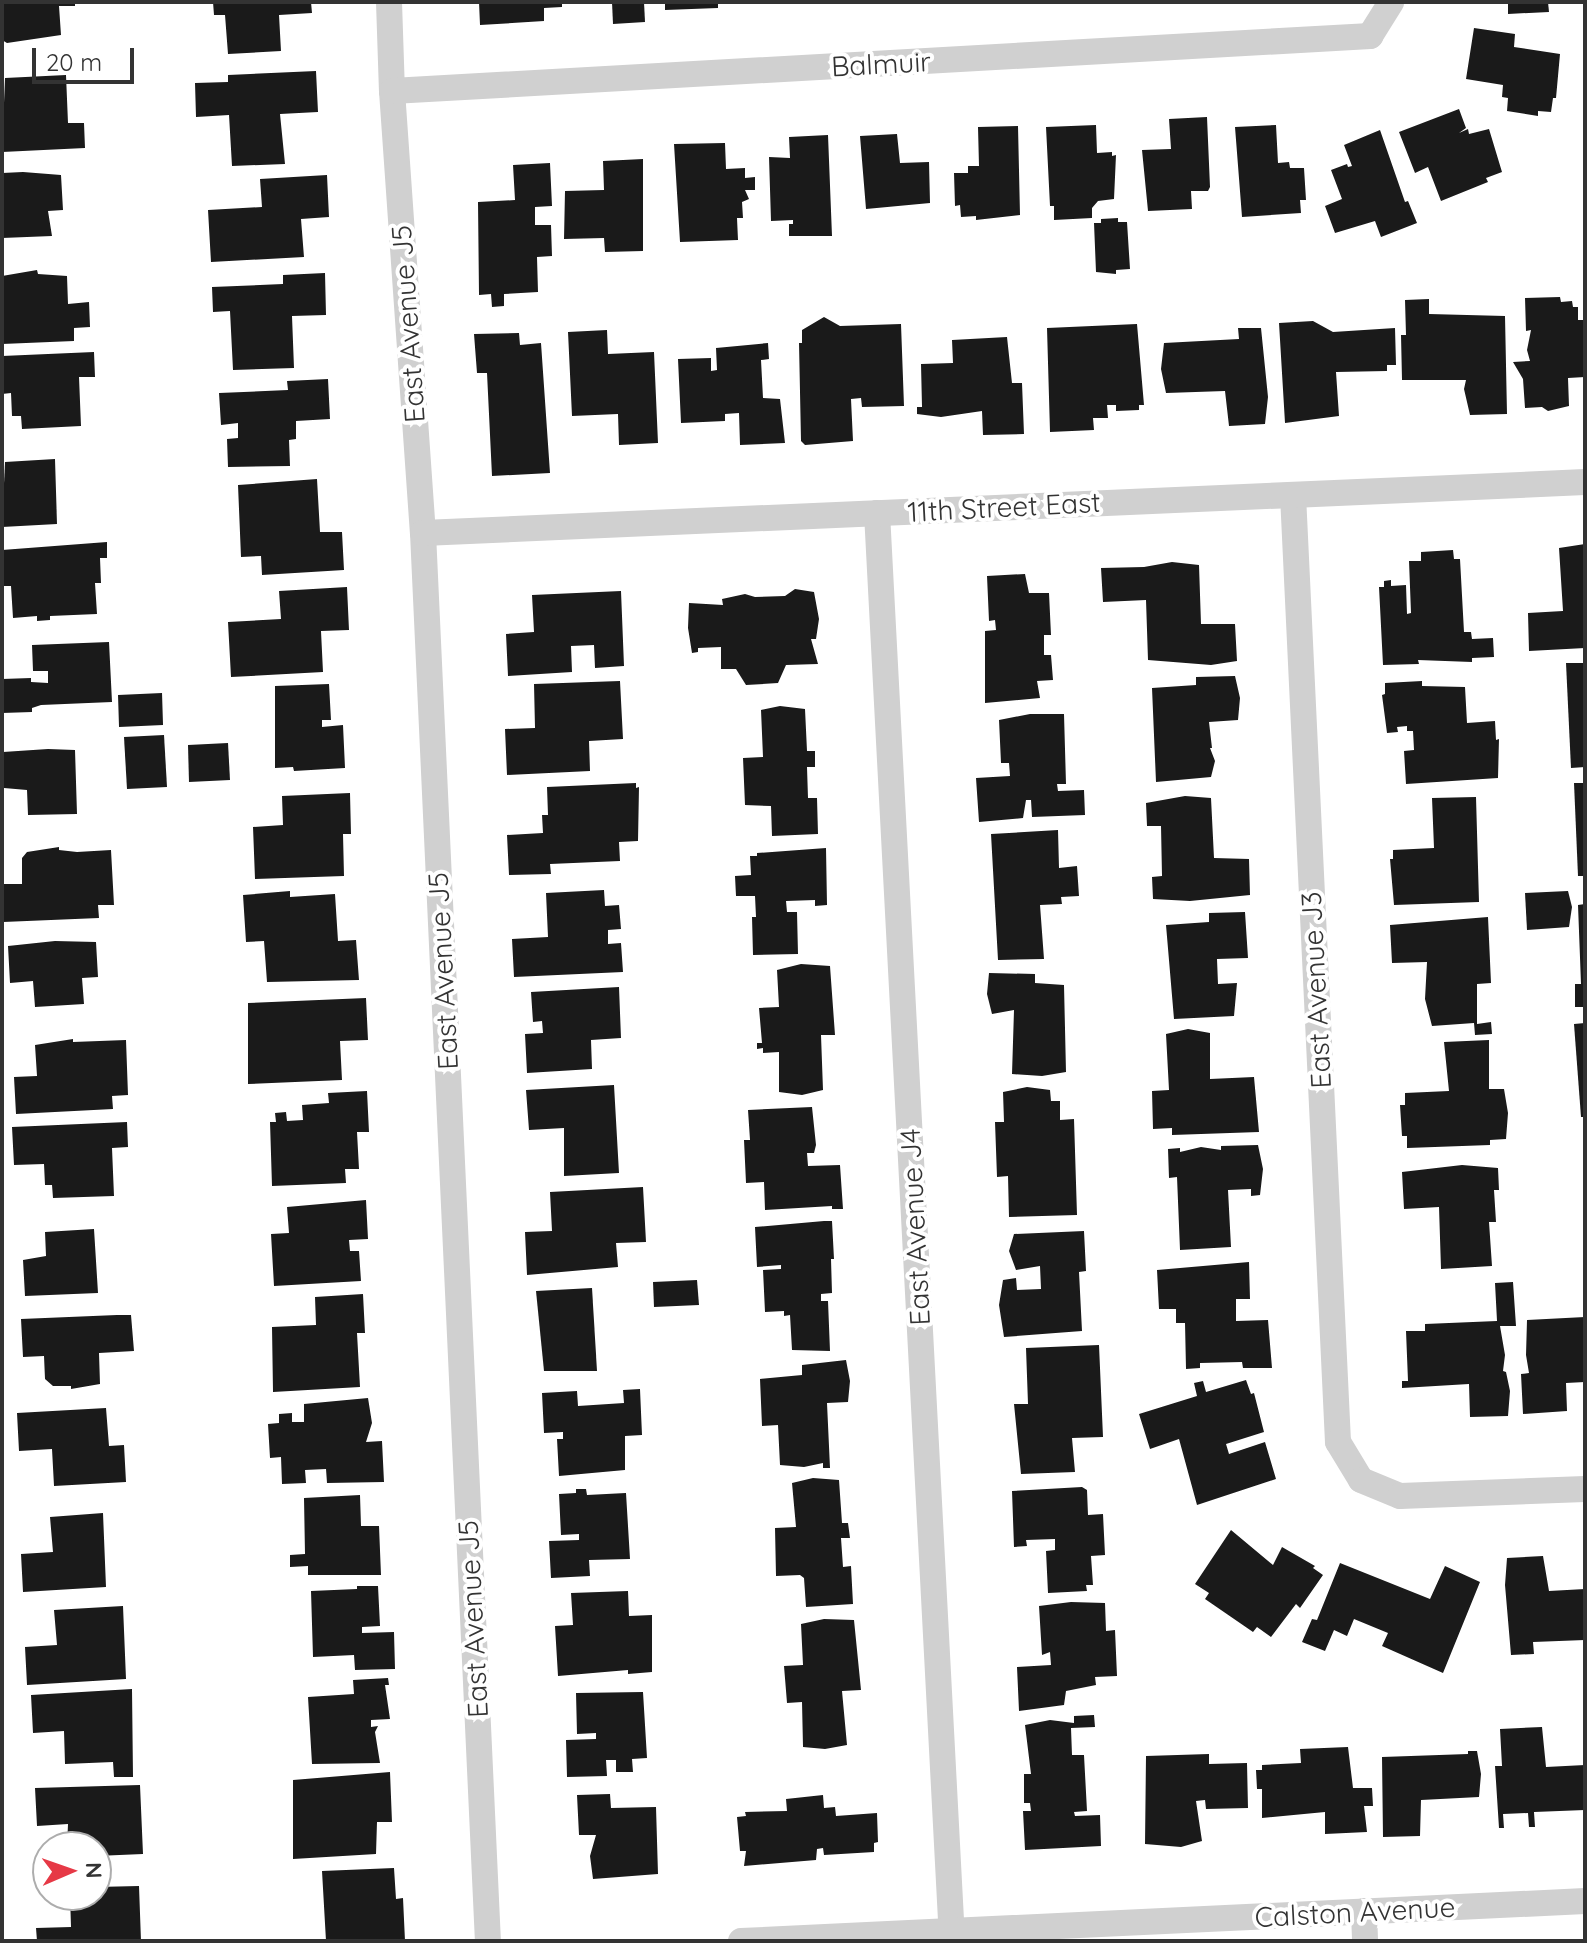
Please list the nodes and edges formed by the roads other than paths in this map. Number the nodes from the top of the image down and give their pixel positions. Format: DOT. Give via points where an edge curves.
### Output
graph roads {
  1 [pos="389,2"];
  2 [pos="1391,2"];
  3 [pos="392,91"];
  4 [pos="1585,482"];
  5 [pos="1293,495"];
  6 [pos="877,513"];
  7 [pos="423,533"];
  8 [pos="1585,1489"];
  9 [pos="1585,1901"];
  10 [pos="1364,1911"];
  11 [pos="952,1936"];
  12 [pos="488,1941"];
  13 [pos="741,1941"];
  14 [pos="1365,1941"];
  1 -- 3 [label="street, East Avenue J5"];
  2 -- 3 [label="street, Balmuir" via="1370,36"];
  3 -- 7 [label="street, East Avenue J5"];
  4 -- 5 [label="street, 11th Street East"];
  5 -- 6 [label="street, 11th Street East"];
  5 -- 8 [label="street, East Avenue J3" via="1338,1442 1361,1480 1400,1496"];
  6 -- 7 [label="street, 11th Street East"];
  6 -- 11 [label="street, East Avenue J4"];
  7 -- 12 [label="street, East Avenue J5"];
  9 -- 10 [label="street, Calston Avenue"];
  10 -- 11 [label="street, Calston Avenue"];
  10 -- 14 [label="street"];
  11 -- 13 [label="street, Calston Avenue"];
}
